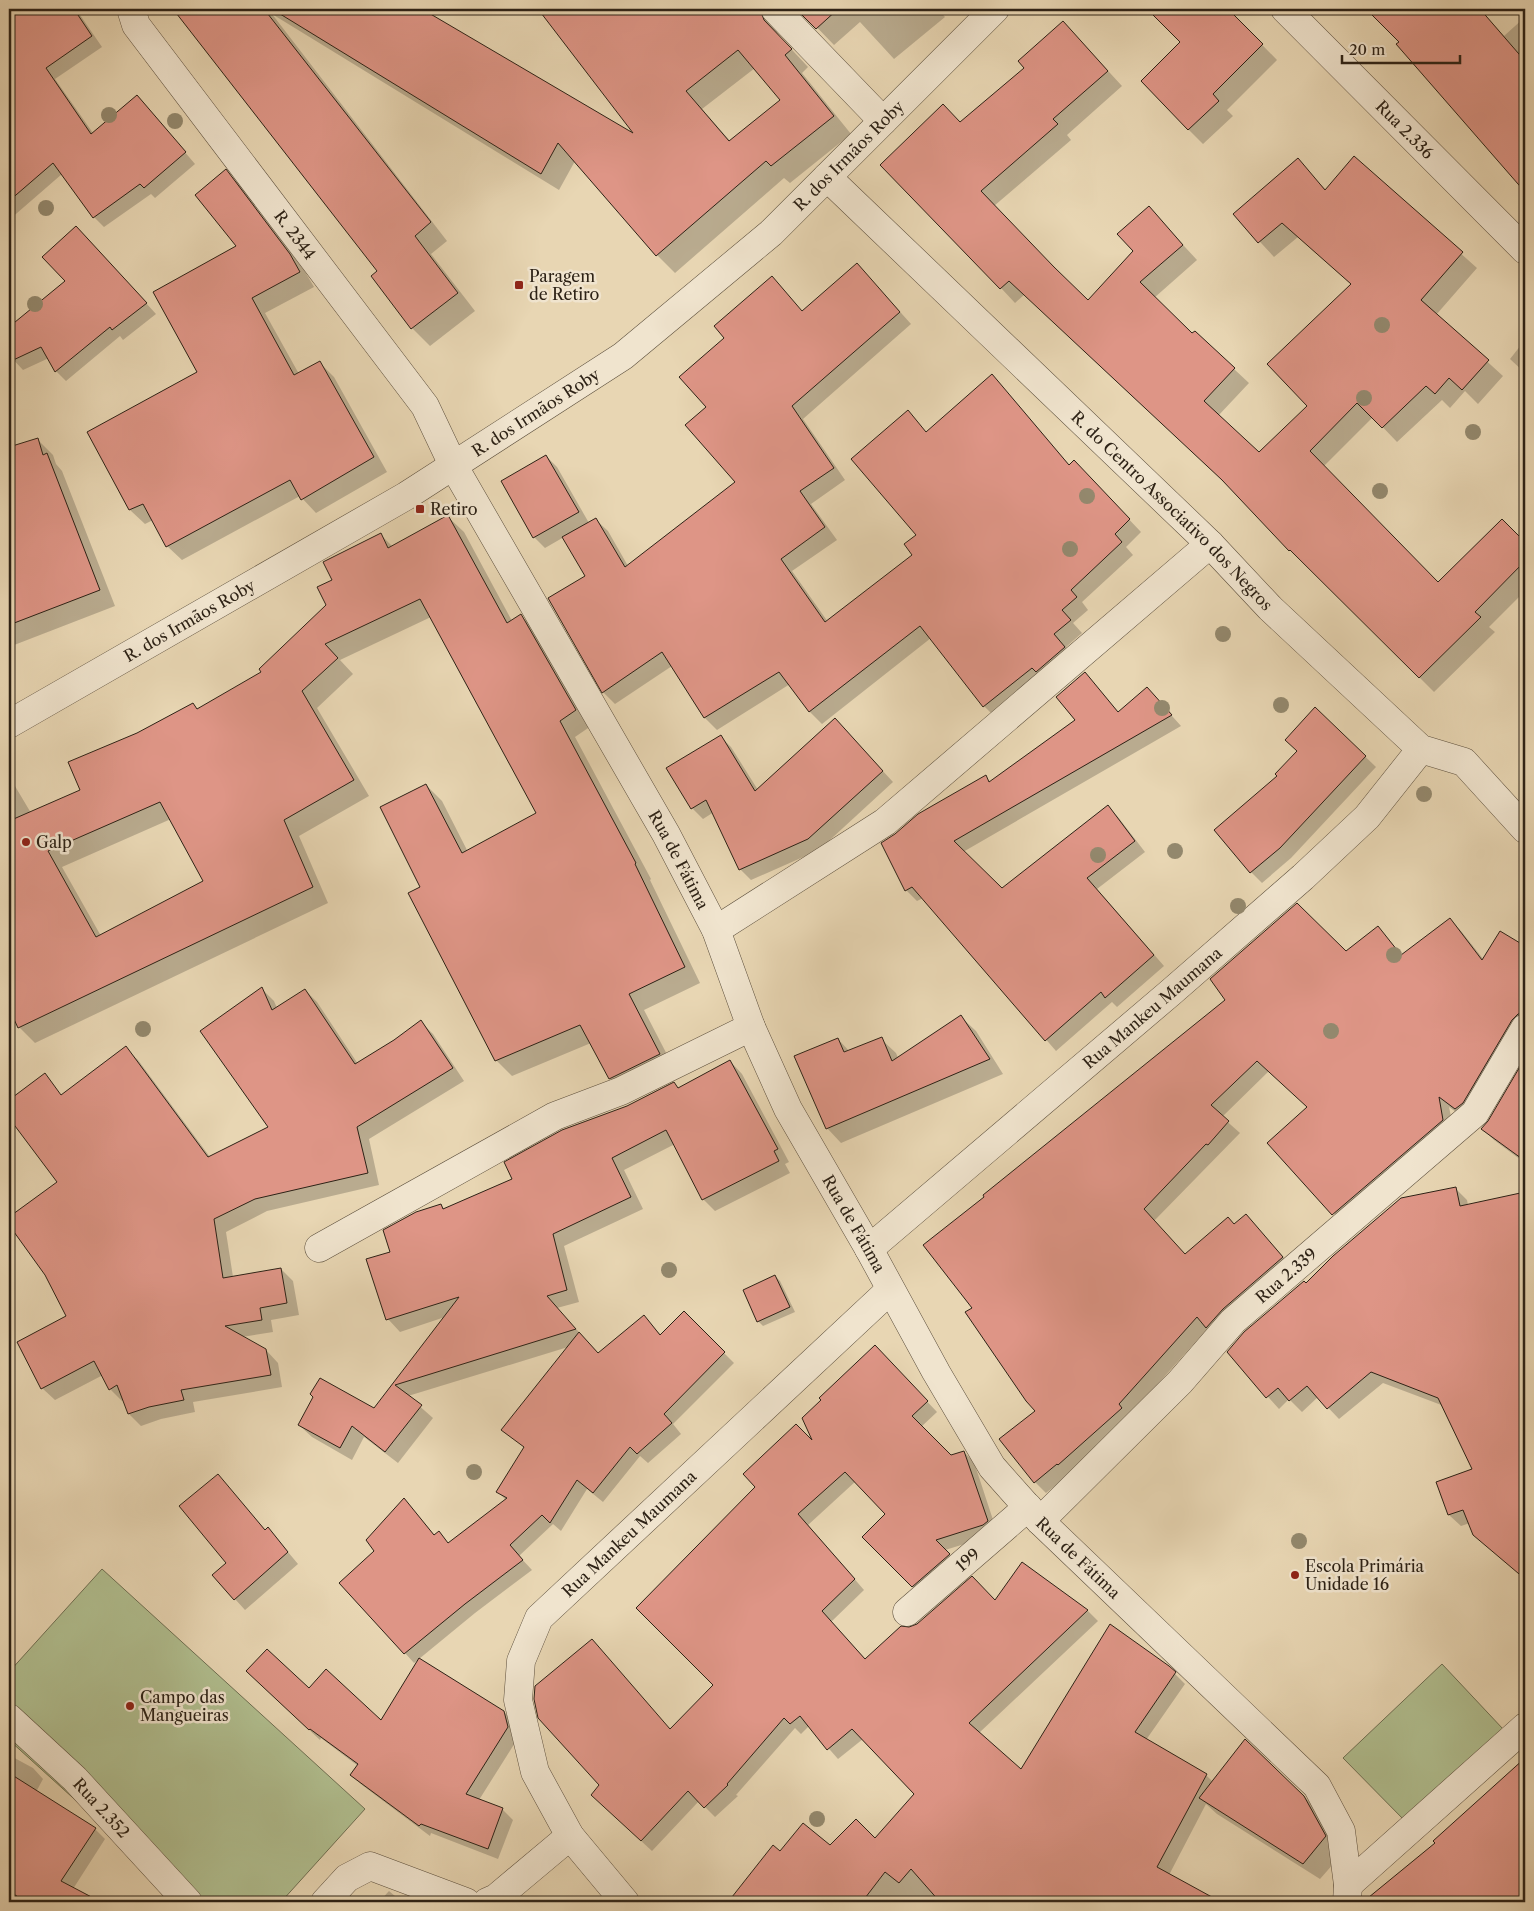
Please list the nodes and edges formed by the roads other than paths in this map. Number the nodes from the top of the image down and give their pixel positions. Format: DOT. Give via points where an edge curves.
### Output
graph roads {
  1 [pos="130,9"];
  2 [pos="775,9"];
  3 [pos="995,9"];
  4 [pos="1285,9"];
  5 [pos="883,120"];
  6 [pos="827,177"];
  7 [pos="1525,250"];
  8 [pos="454,465"];
  9 [pos="1210,544"];
  10 [pos="9,724"];
  11 [pos="1421,749"];
  12 [pos="1525,829"];
  13 [pos="716,930"];
  14 [pos="751,1027"];
  15 [pos="1525,1028"];
  16 [pos="319,1248"];
  17 [pos="869,1249"];
  18 [pos="890,1290"];
  19 [pos="1034,1514"];
  20 [pos="907,1612"];
  21 [pos="9,1718"];
  22 [pos="1525,1727"];
  23 [pos="570,1836"];
  24 [pos="1347,1894"];
  25 [pos="188,1902"];
  26 [pos="325,1902"];
  27 [pos="466,1902"];
  28 [pos="487,1902"];
  29 [pos="626,1902"];
  1 -- 8 [label="street, R. 2344" via="136,26 425,406"];
  2 -- 5 [label="street"];
  3 -- 5 [label="street, R. dos Irmãos Roby"];
  4 -- 7 [label="street, Rua 2.336"];
  5 -- 6 [label="street, R. dos Irmãos Roby"];
  6 -- 8 [label="street, R. dos Irmãos Roby" via="772,234 623,356"];
  6 -- 9 [label="street, R. do Centro Associativo dos Negros"];
  8 -- 10 [label="street, R. dos Irmãos Roby" via="352,528"];
  8 -- 13 [label="street, Rua de Fátima" via="661,825"];
  9 -- 11 [label="street, R. do Centro Associativo dos Negros" via="1270,608"];
  9 -- 13 [label="street" via="885,822"];
  11 -- 12 [label="street, R. do Centro Associativo dos Negros" via="1464,762"];
  11 -- 17 [label="street, Rua Mankeu Maumana" via="1367,817 1303,877"];
  13 -- 14 [label="street, Rua de Fátima"];
  14 -- 16 [label="street" via="621,1091 555,1116"];
  14 -- 17 [label="street, Rua de Fátima" via="788,1109"];
  15 -- 19 [label="street, Rua 2.339" via="1474,1113 1233,1321 1180,1382"];
  17 -- 18 [label="street, Rua de Fátima"];
  18 -- 19 [label="street, Rua de Fátima" via="992,1467"];
  18 -- 23 [label="street, Rua Mankeu Maumana" via="539,1618 521,1662 518,1700 535,1772"];
  19 -- 20 [label="street, 199 / 199"];
  19 -- 24 [label="street, Rua de Fátima" via="1317,1786 1341,1832"];
  21 -- 25 [label="street, Rua 2.352" via="74,1779"];
  22 -- 24 [label="street"];
  23 -- 28 [label="street"];
  23 -- 29 [label="street, Rua Mankeu Maumana"];
  26 -- 27 [label="street" via="347,1878 370,1866"];
}
